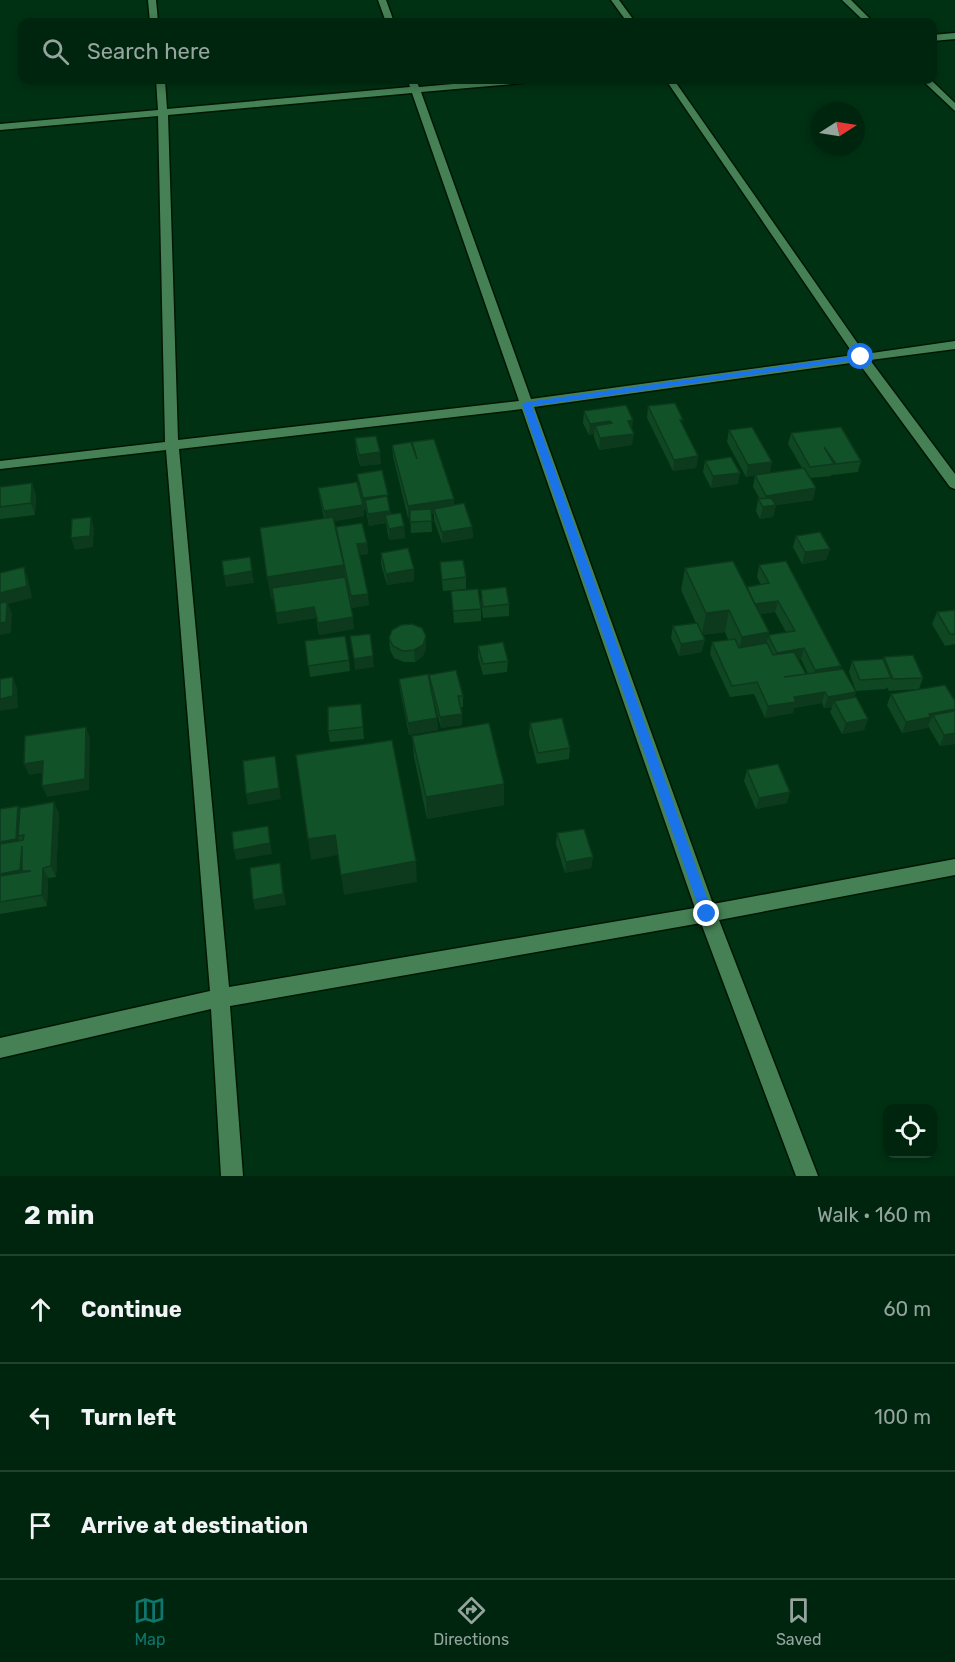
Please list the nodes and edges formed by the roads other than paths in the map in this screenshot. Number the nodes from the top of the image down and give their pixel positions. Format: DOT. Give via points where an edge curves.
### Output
graph roads {
  1 [pos="152,0"];
  2 [pos="382,0"];
  3 [pos="615,0"];
  4 [pos="846,0"];
  5 [pos="154,18"];
  6 [pos="389,18"];
  7 [pos="628,18"];
  8 [pos="865,18"];
  9 [pos="955,36"];
  10 [pos="937,38"];
  11 [pos="160,84"];
  12 [pos="436,84"];
  13 [pos="673,84"];
  14 [pos="930,84"];
  15 [pos="414,85"];
  16 [pos="955,108"];
  17 [pos="163,113"];
  18 [pos="0,127"];
  19 [pos="955,345"];
  20 [pos="861,357"];
  21 [pos="527,404"];
  22 [pos="172,446"];
  23 [pos="0,465"];
  24 [pos="955,484"];
  25 [pos="955,867"];
  26 [pos="707,914"];
  27 [pos="220,998"];
  28 [pos="0,1048"];
  29 [pos="232,1176"];
  30 [pos="807,1176"];
  1 -- 5 [label="street"];
  2 -- 6 [label="street"];
  3 -- 7 [label="street"];
  4 -- 8 [label="street"];
  9 -- 10 [label="street"];
  11 -- 17 [label="street"];
  12 -- 15 [label="street"];
  13 -- 20 [label="street"];
  14 -- 16 [label="street"];
  15 -- 17 [label="street"];
  15 -- 21 [label="street"];
  17 -- 18 [label="street"];
  17 -- 22 [label="street"];
  19 -- 20 [label="street"];
  20 -- 21 [label="street"];
  20 -- 24 [label="street"];
  21 -- 22 [label="street"];
  21 -- 26 [label="street"];
  22 -- 23 [label="street"];
  22 -- 27 [label="street"];
  25 -- 26 [label="street"];
  26 -- 27 [label="street"];
  26 -- 30 [label="street"];
  27 -- 28 [label="street"];
  27 -- 29 [label="street"];
}
